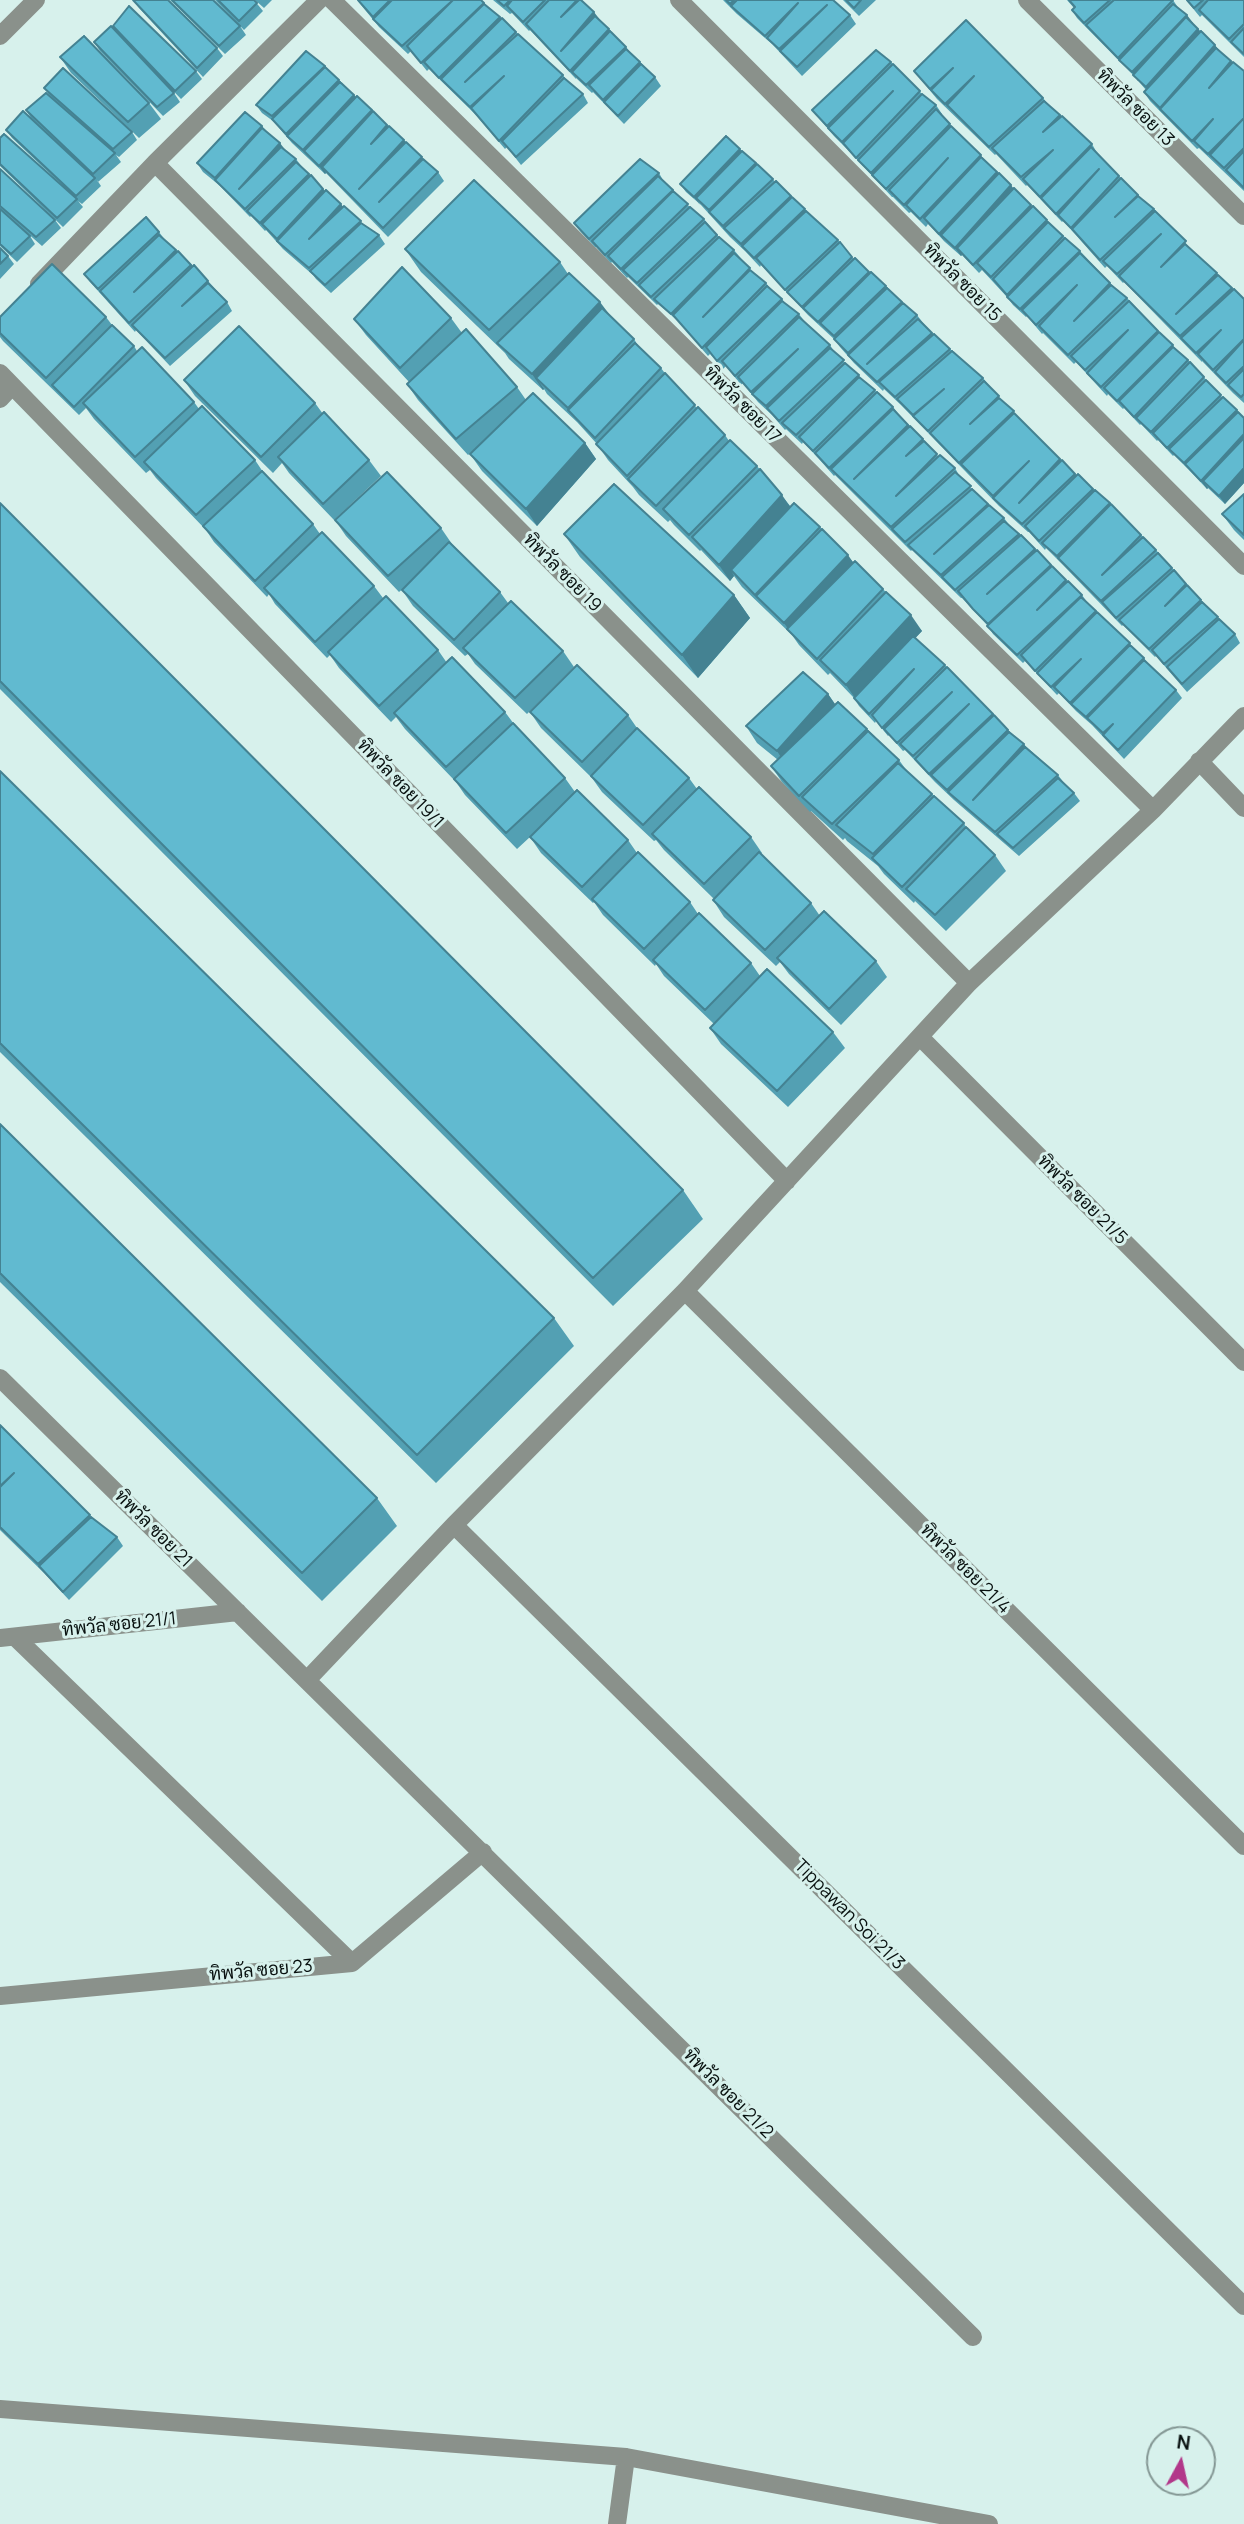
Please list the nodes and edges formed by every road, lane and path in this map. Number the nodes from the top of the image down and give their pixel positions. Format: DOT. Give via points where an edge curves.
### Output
graph roads {
  1 [pos="36,0"];
  2 [pos="319,0"];
  3 [pos="332,0"];
  4 [pos="679,0"];
  5 [pos="1027,0"];
  6 [pos="0,36"];
  7 [pos="155,163"];
  8 [pos="1244,216"];
  9 [pos="25,299"];
  10 [pos="4,386"];
  11 [pos="1244,566"];
  12 [pos="1244,716"];
  13 [pos="1199,761"];
  14 [pos="1244,808"];
  15 [pos="1153,810"];
  16 [pos="969,983"];
  17 [pos="920,1037"];
  18 [pos="787,1181"];
  19 [pos="685,1292"];
  20 [pos="1244,1362"];
  21 [pos="0,1378"];
  22 [pos="454,1525"];
  23 [pos="238,1612"];
  24 [pos="8,1637"];
  25 [pos="307,1680"];
  26 [pos="1244,1846"];
  27 [pos="483,1852"];
  28 [pos="352,1963"];
  29 [pos="0,1996"];
  30 [pos="1244,2306"];
  31 [pos="973,2337"];
  32 [pos="0,2409"];
  33 [pos="626,2457"];
  34 [pos="617,2524"];
  35 [pos="989,2524"];
  1 -- 6 [label="street"];
  2 -- 7 [label="street"];
  3 -- 15 [label="street, ทิพวัล ซอย 17"];
  4 -- 11 [label="street, ทิพวัล ซอย 15"];
  5 -- 8 [label="street, ทิพวัล ซอย 13"];
  7 -- 9 [label="street"];
  7 -- 16 [label="street, ทิพวัล ซอย 19"];
  10 -- 18 [label="street, ทิพวัล ซอย 19/1"];
  12 -- 13 [label="street"];
  13 -- 14 [label="street"];
  13 -- 15 [label="street"];
  15 -- 16 [label="street"];
  16 -- 17 [label="street"];
  17 -- 18 [label="street"];
  17 -- 20 [label="street, ทิพวัล ซอย 21/5"];
  18 -- 19 [label="street"];
  19 -- 22 [label="street"];
  19 -- 26 [label="street, ทิพวัล ซอย 21/4"];
  21 -- 23 [label="street, ทิพวัล ซอย 21"];
  22 -- 25 [label="street"];
  22 -- 30 [label="street, Tippawan Soi 21/3"];
  23 -- 24 [label="street, ทิพวัล ซอย 21/1"];
  23 -- 25 [label="street, ทิพวัล ซอย 21"];
  24 -- 28 [label="street"];
  25 -- 27 [label="street, ทิพวัล ซอย 21/2"];
  27 -- 28 [label="street"];
  27 -- 31 [label="street, ทิพวัล ซอย 21/2"];
  28 -- 29 [label="street, ทิพวัล ซอย 23"];
  32 -- 33 [label="street"];
  33 -- 34 [label="street"];
  33 -- 35 [label="street"];
}
